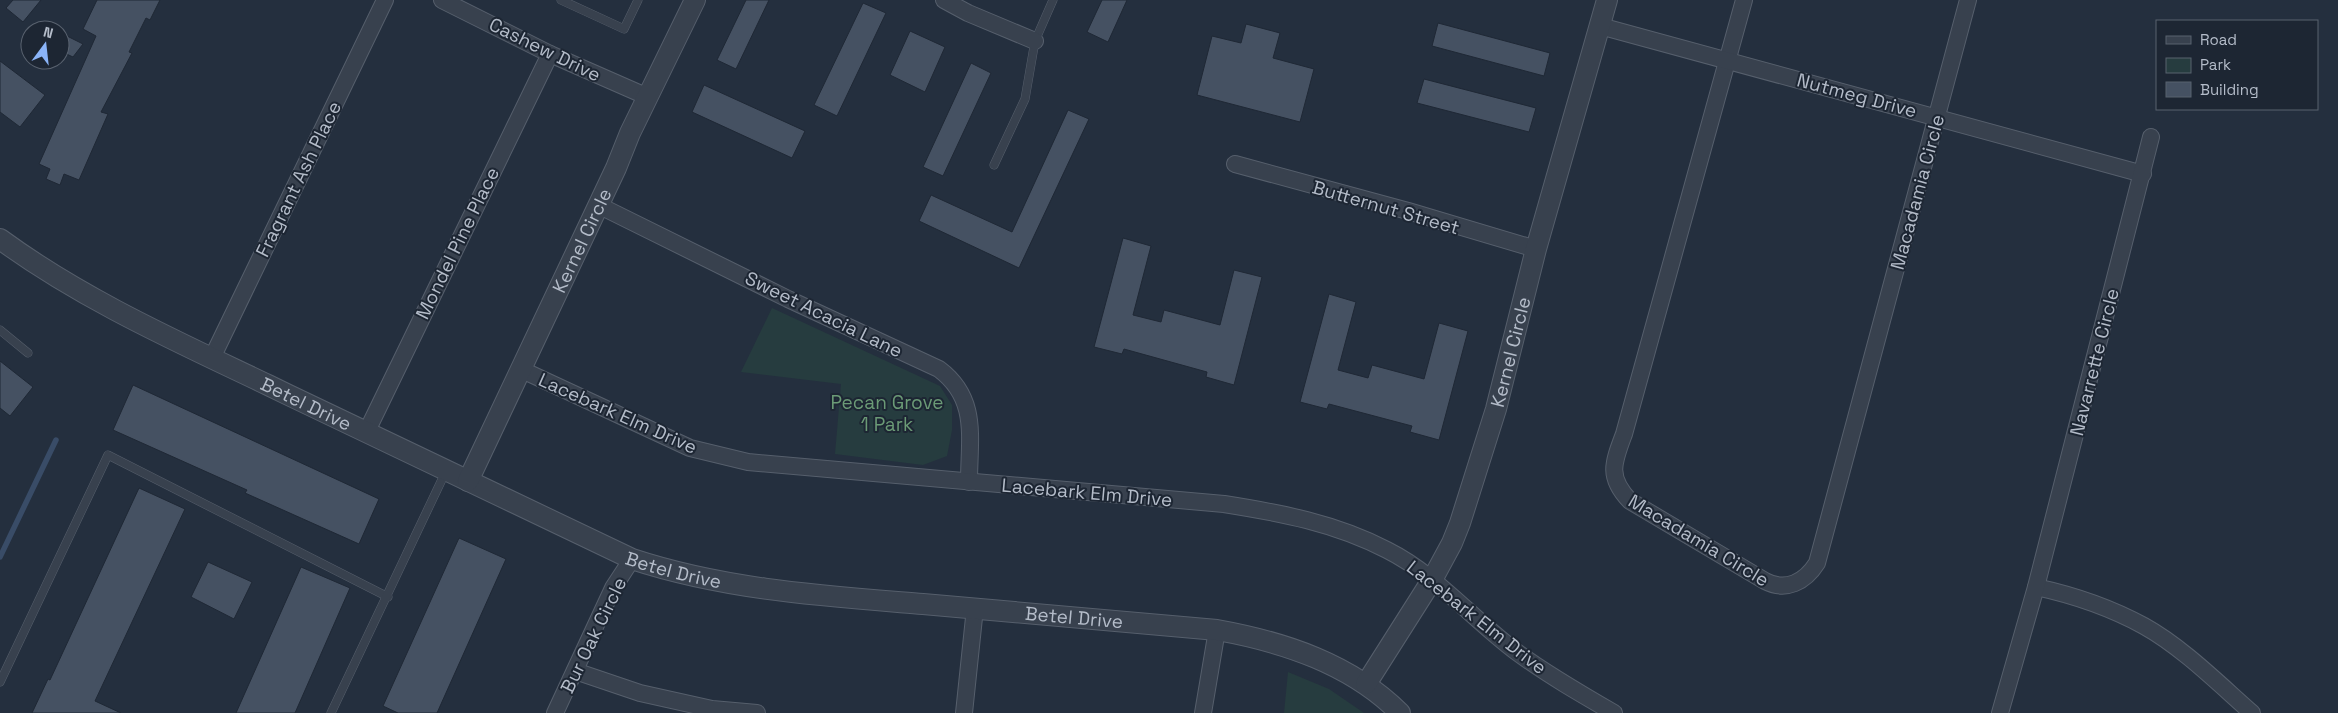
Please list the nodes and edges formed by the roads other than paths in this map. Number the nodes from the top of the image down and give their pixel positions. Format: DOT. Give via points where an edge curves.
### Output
graph roads {
  1 [pos="385,0"];
  2 [pos="442,0"];
  3 [pos="561,0"];
  4 [pos="638,0"];
  5 [pos="695,0"];
  6 [pos="944,0"];
  7 [pos="1053,0"];
  8 [pos="1607,0"];
  9 [pos="1744,0"];
  10 [pos="1968,0"];
  11 [pos="1600,26"];
  12 [pos="1035,41"];
  13 [pos="550,54"];
  14 [pos="1728,60"];
  15 [pos="648,97"];
  16 [pos="1938,116"];
  17 [pos="2151,137"];
  18 [pos="1235,164"];
  19 [pos="994,165"];
  20 [pos="2143,174"];
  21 [pos="598,205"];
  22 [pos="0,239"];
  23 [pos="1536,249"];
  24 [pos="0,330"];
  25 [pos="28,353"];
  26 [pos="212,358"];
  27 [pos="520,369"];
  28 [pos="366,433"];
  29 [pos="446,471"];
  30 [pos="468,481"];
  31 [pos="969,482"];
  32 [pos="632,559"];
  33 [pos="1432,580"];
  34 [pos="2036,587"];
  35 [pos="388,597"];
  36 [pos="975,608"];
  37 [pos="1217,630"];
  38 [pos="575,671"];
  39 [pos="0,682"];
  40 [pos="1366,684"];
  41 [pos="331,713"];
  42 [pos="555,713"];
  43 [pos="757,713"];
  44 [pos="964,713"];
  45 [pos="1203,713"];
  46 [pos="1400,713"];
  47 [pos="1614,713"];
  48 [pos="2000,713"];
  49 [pos="2252,713"];
  1 -- 26 [label="street, Fragrant Ash Place"];
  2 -- 13 [label="street, Cashew Drive"];
  3 -- 4 [label="lane" via="624,29"];
  5 -- 15 [label="street, Kernel Circle"];
  6 -- 12 [label="street"];
  7 -- 12 [label="lane"];
  8 -- 11 [label="street, Kernel Circle"];
  9 -- 14 [label="street, Macadamia Circle"];
  10 -- 16 [label="street, Macadamia Circle"];
  11 -- 14 [label="street, Nutmeg Drive"];
  11 -- 23 [label="street, Kernel Circle"];
  12 -- 19 [label="lane" via="1025,99"];
  13 -- 15 [label="street, Cashew Drive"];
  13 -- 28 [label="street, Mondel Pine Place"];
  14 -- 16 [label="street, Nutmeg Drive"];
  14 -- 16 [label="street, Macadamia Circle" via="1613,470 1619,490 1630,501 1774,586 1796,584 1810,574 1817,563"];
  15 -- 21 [label="street, Kernel Circle"];
  16 -- 20 [label="street, Nutmeg Drive"];
  17 -- 20 [label="street, Navarrette Circle"];
  18 -- 23 [label="street, Butternut Street"];
  20 -- 34 [label="street, Navarrette Circle"];
  21 -- 27 [label="street, Kernel Circle"];
  21 -- 31 [label="street, Sweet Acacia Lane" via="939,369 957,385 969,414"];
  22 -- 26 [label="street, Betel Drive" via="49,273 110,308"];
  23 -- 33 [label="street, Kernel Circle" via="1475,482 1452,543"];
  24 -- 25 [label="lane"];
  26 -- 28 [label="street, Betel Drive"];
  27 -- 30 [label="street, Kernel Circle"];
  27 -- 31 [label="street, Lacebark Elm Drive" via="690,448 748,462"];
  28 -- 29 [label="street, Betel Drive"];
  29 -- 30 [label="street, Betel Drive"];
  29 -- 35 [label="lane"];
  30 -- 32 [label="street, Betel Drive"];
  31 -- 33 [label="street, Lacebark Elm Drive" via="1224,504 1282,513 1330,526 1387,550"];
  32 -- 36 [label="street, Betel Drive" via="736,586"];
  32 -- 38 [label="street, Bur Oak Circle" via="613,588"];
  33 -- 40 [label="street, Kernel Circle"];
  33 -- 47 [label="street, Lacebark Elm Drive" via="1517,652"];
  34 -- 48 [label="street, Navarrette Circle"];
  34 -- 49 [label="street" via="2106,608 2145,627"];
  35 -- 39 [label="lane" via="108,455"];
  35 -- 41 [label="lane"];
  36 -- 37 [label="street, Betel Drive"];
  36 -- 44 [label="street"];
  37 -- 40 [label="street, Betel Drive" via="1287,646"];
  37 -- 45 [label="street"];
  38 -- 42 [label="street, Bur Oak Circle"];
  38 -- 43 [label="street" via="640,693 712,709"];
  40 -- 46 [label="street, Betel Drive"];
}
